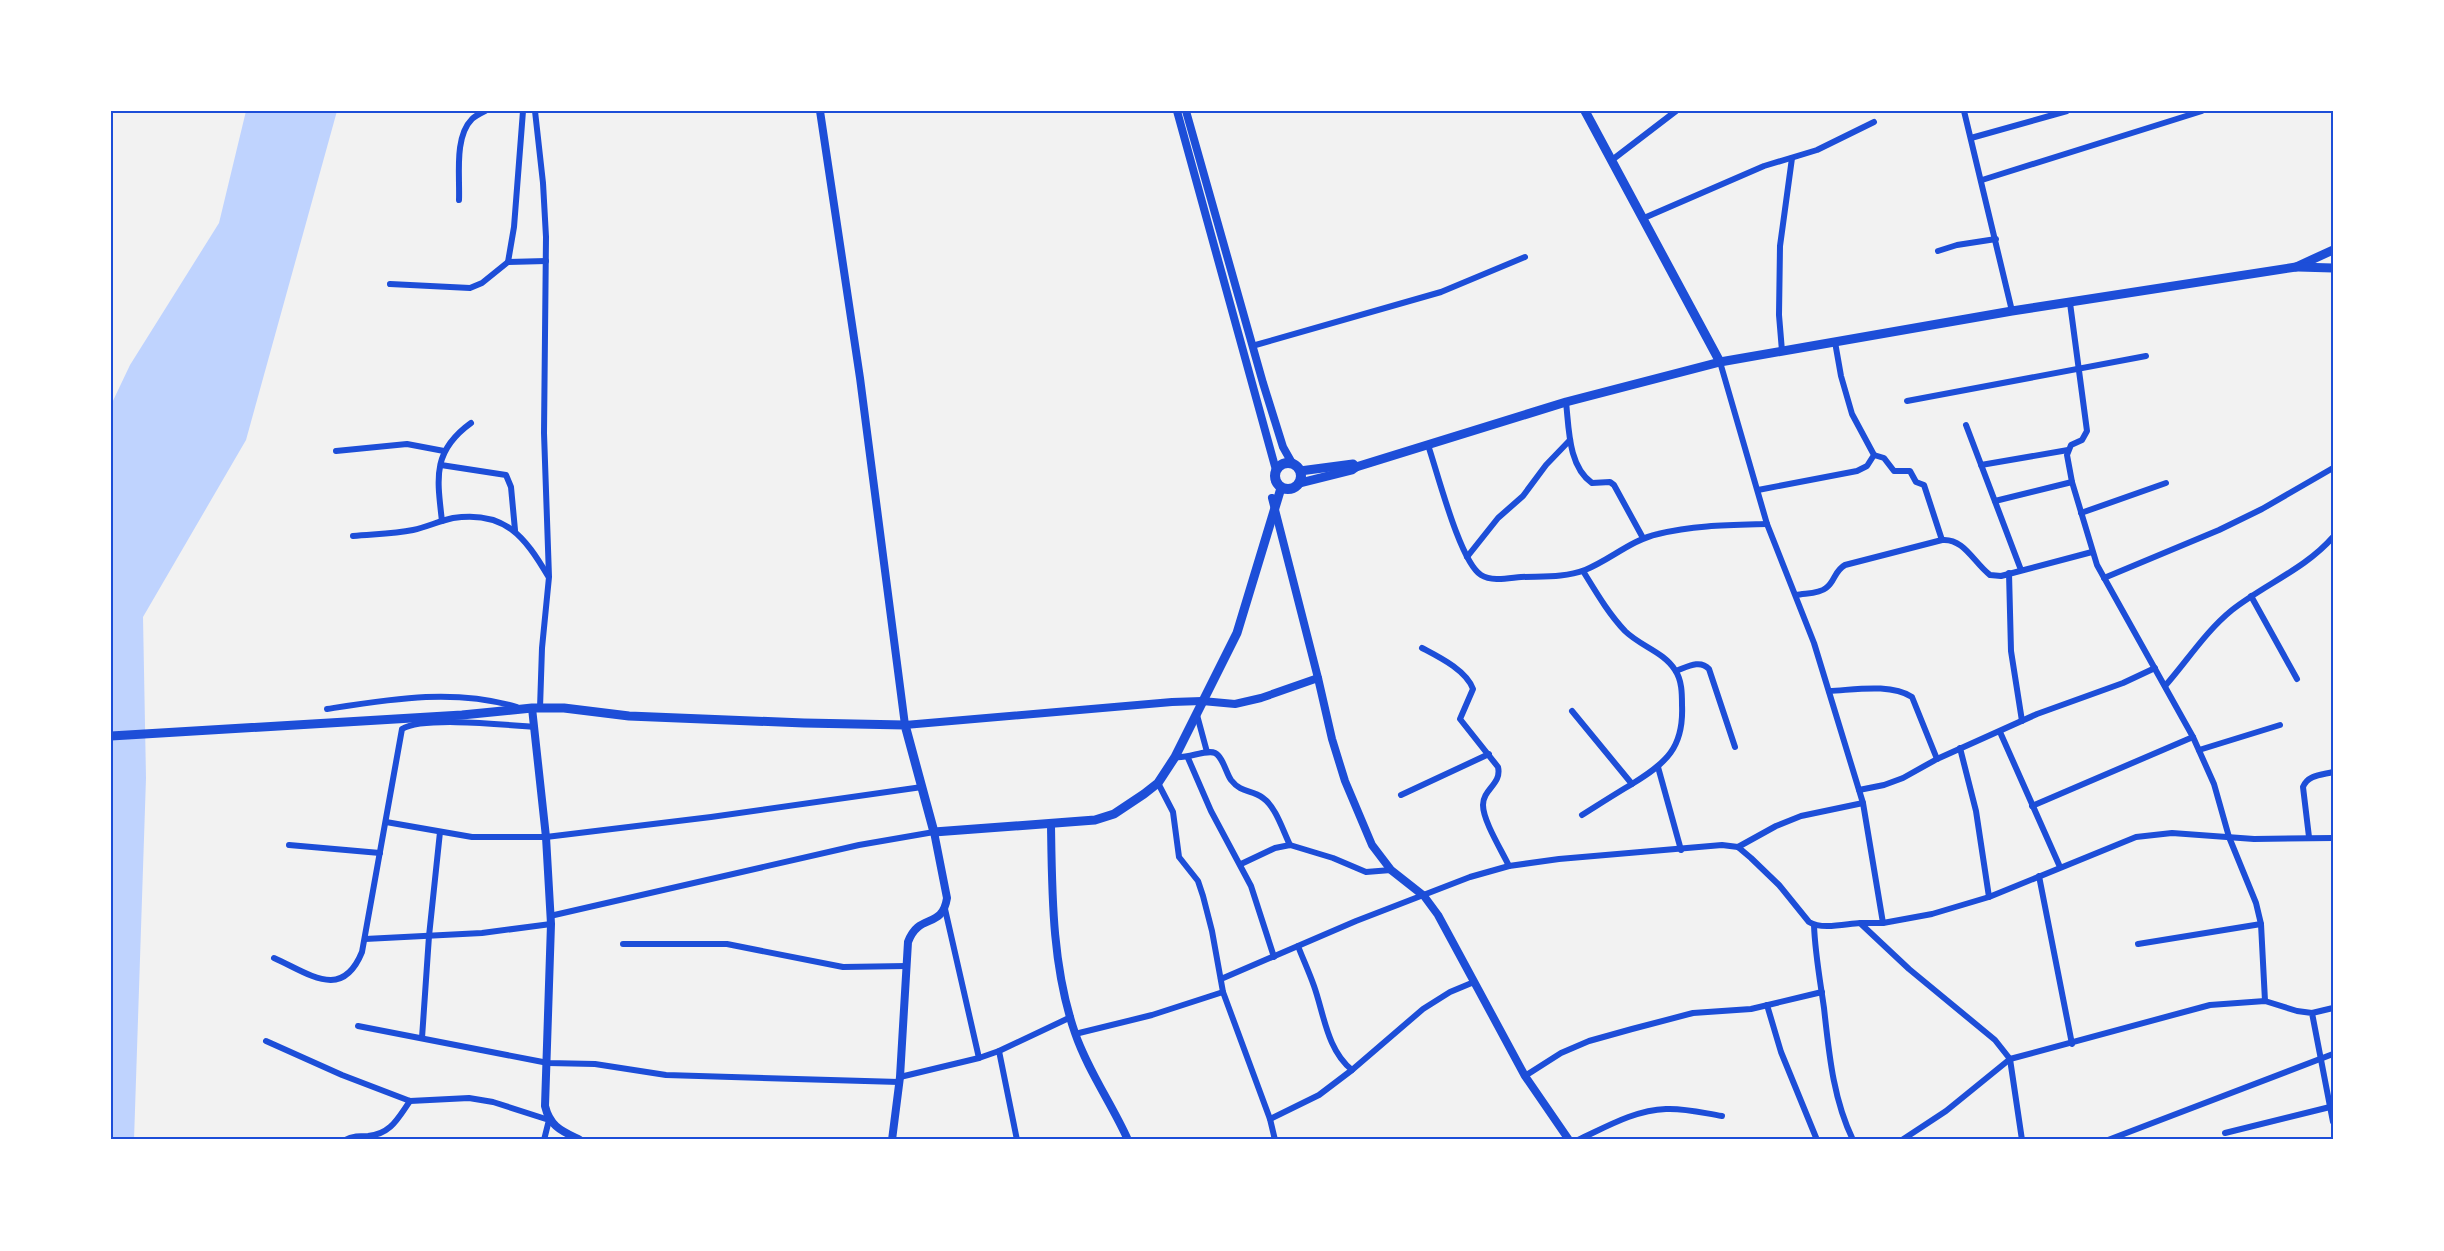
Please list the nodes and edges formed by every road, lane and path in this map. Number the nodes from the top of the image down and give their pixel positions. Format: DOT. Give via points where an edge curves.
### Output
graph roads {
  1 [pos="485,111"];
  2 [pos="523,111"];
  3 [pos="535,111"];
  4 [pos="820,111"];
  5 [pos="1177,111"];
  6 [pos="1186,111"];
  7 [pos="1585,111"];
  8 [pos="1676,111"];
  9 [pos="1965,111"];
  10 [pos="2067,111"];
  11 [pos="2202,111"];
  12 [pos="2189,113"];
  13 [pos="1874,122"];
  14 [pos="1971,138"];
  15 [pos="1792,158"];
  16 [pos="1612,160"];
  17 [pos="1982,180"];
  18 [pos="459,200"];
  19 [pos="1644,218"];
  20 [pos="1996,239"];
  21 [pos="2333,250"];
  22 [pos="1938,251"];
  23 [pos="1525,257"];
  24 [pos="546,261"];
  25 [pos="508,262"];
  26 [pos="2296,267"];
  27 [pos="2333,268"];
  28 [pos="390,284"];
  29 [pos="2070,303"];
  30 [pos="2012,311"];
  31 [pos="1835,342"];
  32 [pos="1252,346"];
  33 [pos="1782,351"];
  34 [pos="2146,356"];
  35 [pos="1720,362"];
  36 [pos="2079,368"];
  37 [pos="1907,401"];
  38 [pos="1566,402"];
  39 [pos="471,423"];
  40 [pos="1966,425"];
  41 [pos="1570,440"];
  42 [pos="1428,445"];
  43 [pos="2068,450"];
  44 [pos="336,451"];
  45 [pos="444,451"];
  46 [pos="1874,455"];
  47 [pos="1292,463"];
  48 [pos="441,465"];
  49 [pos="1981,465"];
  50 [pos="1356,466"];
  51 [pos="2333,468"];
  52 [pos="1276,470"];
  53 [pos="1300,471"];
  54 [pos="2072,482"];
  55 [pos="1300,483"];
  56 [pos="2166,483"];
  57 [pos="1279,486"];
  58 [pos="1758,490"];
  59 [pos="1995,501"];
  60 [pos="1274,502"];
  61 [pos="2080,513"];
  62 [pos="442,521"];
  63 [pos="1767,524"];
  64 [pos="515,530"];
  65 [pos="353,536"];
  66 [pos="2333,537"];
  67 [pos="1643,538"];
  68 [pos="1941,540"];
  69 [pos="2092,552"];
  70 [pos="1467,556"];
  71 [pos="2021,570"];
  72 [pos="1583,571"];
  73 [pos="2009,573"];
  74 [pos="549,577"];
  75 [pos="2104,578"];
  76 [pos="1796,595"];
  77 [pos="2252,596"];
  78 [pos="1422,648"];
  79 [pos="2155,668"];
  80 [pos="1676,670"];
  81 [pos="1318,678"];
  82 [pos="2297,679"];
  83 [pos="2166,686"];
  84 [pos="1829,691"];
  85 [pos="1202,701"];
  86 [pos="532,708"];
  87 [pos="327,709"];
  88 [pos="1572,711"];
  89 [pos="1196,712"];
  90 [pos="2022,722"];
  91 [pos="905,725"];
  92 [pos="2280,725"];
  93 [pos="534,728"];
  94 [pos="2000,732"];
  95 [pos="111,736"];
  96 [pos="2193,737"];
  97 [pos="1735,747"];
  98 [pos="1960,748"];
  99 [pos="2199,750"];
  100 [pos="1207,752"];
  101 [pos="1489,754"];
  102 [pos="1175,757"];
  103 [pos="1188,758"];
  104 [pos="1937,759"];
  105 [pos="1658,767"];
  106 [pos="2333,772"];
  107 [pos="1158,783"];
  108 [pos="1632,784"];
  109 [pos="922,787"];
  110 [pos="1859,790"];
  111 [pos="1401,795"];
  112 [pos="1863,803"];
  113 [pos="2032,806"];
  114 [pos="1582,815"];
  115 [pos="386,822"];
  116 [pos="1051,825"];
  117 [pos="440,832"];
  118 [pos="934,832"];
  119 [pos="546,837"];
  120 [pos="2229,837"];
  121 [pos="2309,837"];
  122 [pos="2333,837"];
  123 [pos="289,845"];
  124 [pos="1290,845"];
  125 [pos="1738,847"];
  126 [pos="1681,850"];
  127 [pos="380,853"];
  128 [pos="1241,864"];
  129 [pos="1509,866"];
  130 [pos="2060,867"];
  131 [pos="1391,870"];
  132 [pos="2039,876"];
  133 [pos="1424,896"];
  134 [pos="1989,897"];
  135 [pos="945,909"];
  136 [pos="550,920"];
  137 [pos="1860,923"];
  138 [pos="1883,923"];
  139 [pos="2261,924"];
  140 [pos="1814,925"];
  141 [pos="429,936"];
  142 [pos="365,939"];
  143 [pos="623,944"];
  144 [pos="2138,944"];
  145 [pos="1298,946"];
  146 [pos="1274,957"];
  147 [pos="274,958"];
  148 [pos="907,966"];
  149 [pos="1221,979"];
  150 [pos="1473,982"];
  151 [pos="1223,992"];
  152 [pos="1822,992"];
  153 [pos="2265,1000"];
  154 [pos="1767,1005"];
  155 [pos="2333,1008"];
  156 [pos="2312,1013"];
  157 [pos="1071,1017"];
  158 [pos="358,1026"];
  159 [pos="1075,1034"];
  160 [pos="422,1038"];
  161 [pos="266,1041"];
  162 [pos="2072,1044"];
  163 [pos="999,1051"];
  164 [pos="2333,1054"];
  165 [pos="978,1058"];
  166 [pos="2010,1059"];
  167 [pos="2320,1060"];
  168 [pos="548,1063"];
  169 [pos="1352,1070"];
  170 [pos="1525,1076"];
  171 [pos="899,1079"];
  172 [pos="2333,1083"];
  173 [pos="2325,1085"];
  174 [pos="410,1101"];
  175 [pos="2330,1107"];
  176 [pos="1722,1116"];
  177 [pos="1270,1119"];
  178 [pos="549,1120"];
  179 [pos="2333,1122"];
  180 [pos="2225,1132"];
  181 [pos="345,1140"];
  182 [pos="544,1140"];
  183 [pos="580,1140"];
  184 [pos="892,1140"];
  185 [pos="1017,1140"];
  186 [pos="1128,1140"];
  187 [pos="1275,1140"];
  188 [pos="1569,1140"];
  189 [pos="1578,1140"];
  190 [pos="1817,1140"];
  191 [pos="1853,1140"];
  192 [pos="1902,1140"];
  193 [pos="2022,1140"];
  194 [pos="2108,1140"];
  1 -- 18 [label="street" via="472,119 460,149"];
  2 -- 25 [label="street"];
  3 -- 24 [label="street"];
  4 -- 91 [label="street" via="860,378"];
  5 -- 52 [label="street"];
  6 -- 32 [label="street"];
  7 -- 16 [label="main road"];
  8 -- 16 [label="street"];
  9 -- 14 [label="street"];
  10 -- 14 [label="street"];
  11 -- 12 [label="street"];
  12 -- 17 [label="street"];
  13 -- 15 [label="street"];
  14 -- 17 [label="street"];
  15 -- 19 [label="street"];
  15 -- 33 [label="street" via="1780,246"];
  16 -- 19 [label="main road"];
  17 -- 20 [label="street"];
  19 -- 35 [label="main road"];
  20 -- 22 [label="street" via="1957,244"];
  20 -- 30 [label="street"];
  21 -- 26 [label="main road"];
  23 -- 32 [label="street" via="1441,291"];
  24 -- 25 [label="street"];
  24 -- 74 [label="street" via="544,434"];
  25 -- 28 [label="street" via="482,284 470,288"];
  26 -- 27 [label="main road"];
  26 -- 29 [label="main road"];
  29 -- 30 [label="main road"];
  29 -- 36 [label="street"];
  30 -- 31 [label="main road"];
  31 -- 33 [label="main road"];
  31 -- 46 [label="street" via="1852,414"];
  32 -- 47 [label="street" via="1283,447"];
  33 -- 35 [label="main road"];
  34 -- 36 [label="street"];
  35 -- 38 [label="main road"];
  35 -- 58 [label="street"];
  36 -- 37 [label="street"];
  36 -- 43 [label="street" via="2087,430 2082,440"];
  38 -- 41 [label="street"];
  38 -- 42 [label="main road"];
  39 -- 45 [label="street" via="458,432"];
  40 -- 49 [label="street"];
  41 -- 67 [label="street" via="1588,481 1610,482"];
  41 -- 70 [label="street"];
  42 -- 50 [label="main road"];
  42 -- 70 [label="street"];
  43 -- 49 [label="street"];
  43 -- 54 [label="street"];
  44 -- 45 [label="street" via="407,444"];
  45 -- 48 [label="street"];
  46 -- 58 [label="street" via="1867,466 1857,471"];
  46 -- 68 [label="street" via="1884,458 1894,471 1911,471 1916,483 1924,485"];
  47 -- 52 [label="highway"];
  47 -- 53 [label="highway"];
  48 -- 62 [label="street"];
  48 -- 64 [label="street" via="506,475 510,479"];
  49 -- 59 [label="street"];
  50 -- 53 [label="main road"];
  50 -- 55 [label="main road"];
  51 -- 75 [label="street" via="2219,530"];
  52 -- 57 [label="highway" via="1274,480"];
  53 -- 55 [label="highway"];
  54 -- 59 [label="street"];
  54 -- 61 [label="street"];
  55 -- 57 [label="highway" via="1291,489"];
  56 -- 61 [label="street"];
  57 -- 60 [label="main road"];
  58 -- 63 [label="street"];
  59 -- 71 [label="street"];
  60 -- 81 [label="street"];
  60 -- 85 [label="main road" via="1225,654"];
  61 -- 69 [label="street"];
  62 -- 64 [label="street" via="477,517"];
  62 -- 65 [label="street" via="415,530"];
  63 -- 67 [label="street" via="1694,527"];
  63 -- 76 [label="street"];
  64 -- 74 [label="street"];
  66 -- 77 [label="street" via="2304,564"];
  67 -- 72 [label="street"];
  68 -- 73 [label="street" via="1959,544 1990,575"];
  68 -- 76 [label="street" via="1845,565 1838,568 1824,590"];
  69 -- 71 [label="street"];
  69 -- 75 [label="street"];
  70 -- 72 [label="street" via="1480,575 1492,579 1538,578"];
  71 -- 73 [label="street"];
  72 -- 80 [label="street" via="1626,632"];
  73 -- 90 [label="street" via="2011,651"];
  74 -- 86 [label="street"];
  75 -- 79 [label="street"];
  76 -- 84 [label="street"];
  77 -- 82 [label="street"];
  77 -- 83 [label="street" via="2216,624"];
  78 -- 101 [label="street" via="1471,682 1473,689 1460,719"];
  79 -- 83 [label="street"];
  79 -- 90 [label="street"];
  80 -- 97 [label="street" via="1705,664"];
  80 -- 105 [label="street" via="1683,720 1672,752"];
  81 -- 85 [label="street" via="1235,704"];
  81 -- 131 [label="street" via="1345,781 1372,844"];
  83 -- 96 [label="street"];
  84 -- 104 [label="street" via="1889,690 1912,697"];
  84 -- 110 [label="street"];
  85 -- 89 [label="main road"];
  85 -- 91 [label="street"];
  86 -- 87 [label="street" via="479,698 422,696"];
  86 -- 91 [label="main road" via="629,716"];
  86 -- 93 [label="street"];
  86 -- 95 [label="main road"];
  88 -- 108 [label="street"];
  89 -- 100 [label="street"];
  89 -- 102 [label="main road"];
  90 -- 94 [label="street"];
  91 -- 109 [label="main road"];
  92 -- 99 [label="street"];
  93 -- 115 [label="street" via="454,723 405,727 400,733"];
  93 -- 119 [label="street"];
  94 -- 98 [label="street"];
  94 -- 113 [label="street"];
  96 -- 99 [label="street"];
  96 -- 113 [label="street"];
  98 -- 104 [label="street"];
  98 -- 134 [label="street" via="1976,811"];
  99 -- 120 [label="street" via="2214,784"];
  100 -- 103 [label="street"];
  100 -- 124 [label="street" via="1218,755 1237,787 1265,799"];
  101 -- 111 [label="street"];
  101 -- 129 [label="street" via="1499,774 1483,803 1484,814"];
  102 -- 103 [label="street"];
  102 -- 107 [label="main road"];
  103 -- 128 [label="street" via="1211,811"];
  104 -- 110 [label="street" via="1903,778"];
  105 -- 108 [label="street"];
  105 -- 126 [label="street"];
  106 -- 121 [label="street" via="2312,777 2303,787"];
  107 -- 116 [label="main road" via="1114,814"];
  107 -- 149 [label="street" via="1173,812 1179,857 1198,881 1203,896"];
  108 -- 114 [label="street"];
  109 -- 118 [label="main road"];
  109 -- 119 [label="street"];
  110 -- 112 [label="street"];
  112 -- 125 [label="street" via="1801,816"];
  112 -- 138 [label="street"];
  113 -- 130 [label="street"];
  115 -- 117 [label="street"];
  115 -- 127 [label="street"];
  116 -- 118 [label="main road"];
  116 -- 157 [label="main road" via="1056,942"];
  117 -- 119 [label="street" via="502,838"];
  117 -- 141 [label="street"];
  118 -- 135 [label="street"];
  118 -- 136 [label="street" via="859,845"];
  119 -- 136 [label="street"];
  120 -- 121 [label="street"];
  120 -- 130 [label="street" via="2172,833 2136,837"];
  120 -- 139 [label="street"];
  121 -- 122 [label="street"];
  123 -- 127 [label="street"];
  124 -- 128 [label="street"];
  124 -- 131 [label="street" via="1366,872"];
  125 -- 126 [label="street"];
  125 -- 140 [label="street"];
  126 -- 129 [label="street"];
  127 -- 142 [label="street"];
  128 -- 146 [label="street" via="1262,914"];
  129 -- 133 [label="street"];
  130 -- 132 [label="street"];
  131 -- 133 [label="street"];
  132 -- 134 [label="street"];
  132 -- 162 [label="street"];
  133 -- 145 [label="street"];
  133 -- 150 [label="street"];
  134 -- 138 [label="street"];
  135 -- 148 [label="street" via="936,919 912,930"];
  135 -- 165 [label="street"];
  136 -- 141 [label="street"];
  136 -- 168 [label="street"];
  137 -- 138 [label="street"];
  137 -- 140 [label="street"];
  137 -- 166 [label="street" via="1995,1040"];
  139 -- 144 [label="street"];
  139 -- 153 [label="street"];
  140 -- 152 [label="street" via="1816,968"];
  141 -- 142 [label="street"];
  141 -- 160 [label="street"];
  142 -- 147 [label="street" via="356,968 334,981"];
  143 -- 148 [label="street" via="727,944 843,967"];
  145 -- 146 [label="street"];
  145 -- 169 [label="street" via="1335,1050 1342,1063"];
  146 -- 149 [label="street"];
  148 -- 171 [label="street"];
  149 -- 151 [label="street"];
  150 -- 169 [label="street" via="1423,1009"];
  150 -- 170 [label="street"];
  151 -- 159 [label="street"];
  151 -- 177 [label="street"];
  152 -- 154 [label="street"];
  152 -- 191 [label="street" via="1837,1099"];
  153 -- 156 [label="street"];
  153 -- 162 [label="street" via="2210,1005"];
  154 -- 170 [label="street" via="1693,1013 1589,1041"];
  154 -- 190 [label="street" via="1781,1052"];
  155 -- 156 [label="street"];
  156 -- 167 [label="street"];
  157 -- 159 [label="main road"];
  157 -- 163 [label="street"];
  158 -- 160 [label="street"];
  159 -- 186 [label="main road"];
  160 -- 168 [label="street"];
  161 -- 174 [label="street"];
  162 -- 166 [label="street"];
  163 -- 165 [label="street"];
  163 -- 185 [label="street"];
  164 -- 167 [label="street"];
  165 -- 171 [label="street"];
  166 -- 192 [label="street" via="1946,1111"];
  166 -- 193 [label="street"];
  167 -- 173 [label="street"];
  167 -- 194 [label="street"];
  168 -- 171 [label="street" via="595,1064 666,1075"];
  168 -- 178 [label="street" via="545,1106"];
  169 -- 177 [label="street" via="1319,1095"];
  170 -- 188 [label="street"];
  171 -- 184 [label="street"];
  172 -- 173 [label="street"];
  173 -- 175 [label="street"];
  174 -- 178 [label="street" via="469,1098"];
  174 -- 181 [label="street" via="385,1133"];
  175 -- 179 [label="street"];
  175 -- 180 [label="street"];
  176 -- 189 [label="street" via="1682,1109 1654,1110 1624,1118"];
  177 -- 187 [label="street"];
  178 -- 182 [label="street"];
  178 -- 183 [label="street"];
}
